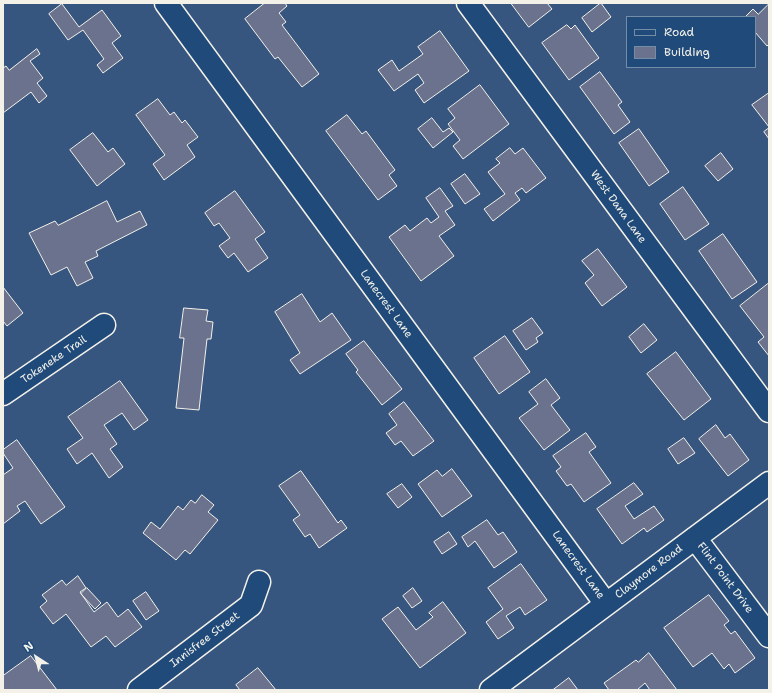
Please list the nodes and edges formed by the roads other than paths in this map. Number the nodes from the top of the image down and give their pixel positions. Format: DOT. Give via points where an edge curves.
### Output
graph roads {
  1 [pos="166,3"];
  2 [pos="468,3"];
  3 [pos="104,326"];
  4 [pos="3,394"];
  5 [pos="769,411"];
  6 [pos="769,483"];
  7 [pos="695,538"];
  8 [pos="259,582"];
  9 [pos="606,604"];
  10 [pos="769,636"];
  11 [pos="139,690"];
  12 [pos="491,690"];
  1 -- 9 [label="street, Lanecrest Lane"];
  2 -- 5 [label="street, West Dana Lane"];
  3 -- 4 [label="street, Tokeneke Trail"];
  6 -- 7 [label="street, Claymore Road"];
  7 -- 9 [label="street, Claymore Road"];
  7 -- 10 [label="street, Flint Point Drive"];
  8 -- 11 [label="street, Innisfree Street" via="251,606"];
  9 -- 12 [label="street, Claymore Road"];
}
